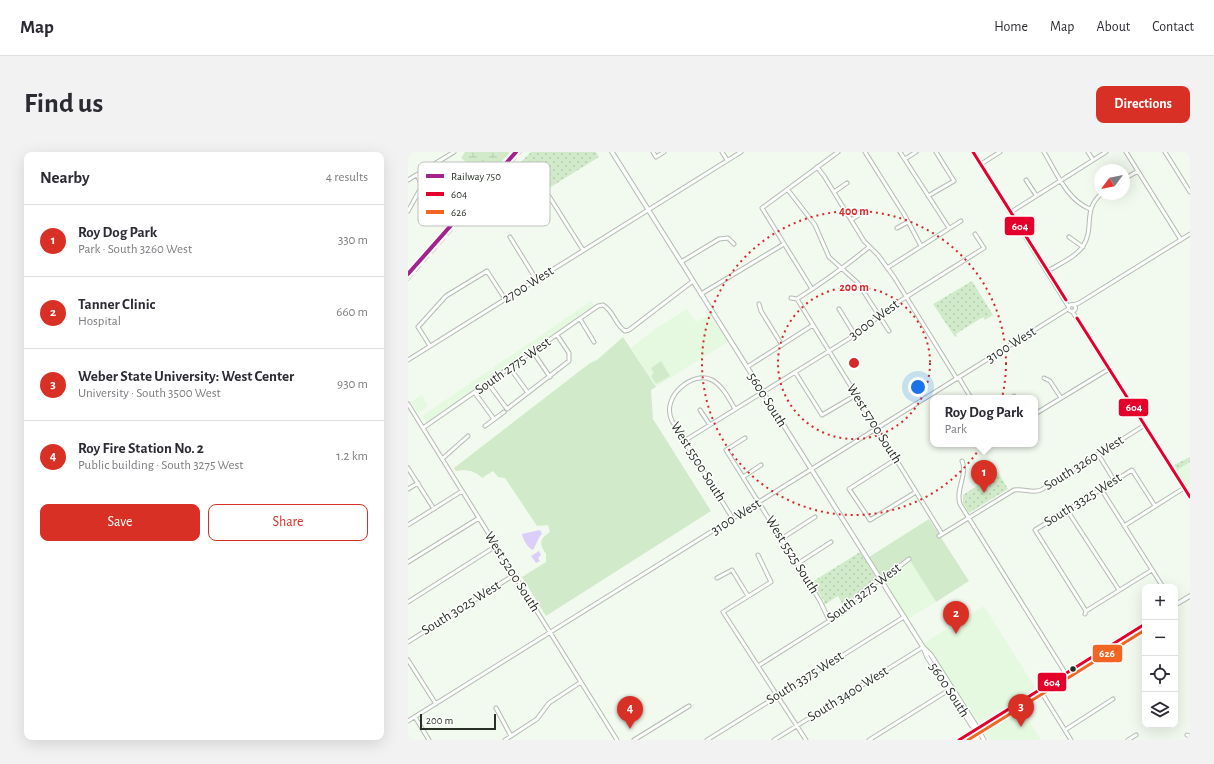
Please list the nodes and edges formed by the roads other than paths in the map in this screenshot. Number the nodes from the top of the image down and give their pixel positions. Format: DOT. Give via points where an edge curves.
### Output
graph roads {
  1 [pos="454,152"];
  2 [pos="612,152"];
  3 [pos="654,152"];
  4 [pos="664,152"];
  5 [pos="722,152"];
  6 [pos="740,152"];
  7 [pos="838,152"];
  8 [pos="865,152"];
  9 [pos="900,152"];
  10 [pos="916,152"];
  11 [pos="936,152"];
  12 [pos="973,152"];
  13 [pos="1000,152"];
  14 [pos="1044,152"];
  15 [pos="1088,152"];
  16 [pos="1106,152"];
  17 [pos="1126,152"];
  18 [pos="1165,152"];
  19 [pos="905,159"];
  20 [pos="442,160"];
  21 [pos="727,160"];
  22 [pos="1093,160"];
  23 [pos="439,162"];
  24 [pos="981,164"];
  25 [pos="817,167"];
  26 [pos="1138,171"];
  27 [pos="417,175"];
  28 [pos="1130,176"];
  29 [pos="408,180"];
  30 [pos="1026,180"];
  31 [pos="1061,180"];
  32 [pos="848,184"];
  33 [pos="788,190"];
  34 [pos="834,192"];
  35 [pos="1190,192"];
  36 [pos="418,193"];
  37 [pos="1036,195"];
  38 [pos="928,196"];
  39 [pos="550,198"];
  40 [pos="1096,200"];
  41 [pos="648,209"];
  42 [pos="1090,209"];
  43 [pos="408,211"];
  44 [pos="865,211"];
  45 [pos="1010,212"];
  46 [pos="851,220"];
  47 [pos="961,221"];
  48 [pos="908,222"];
  49 [pos="897,228"];
  50 [pos="949,228"];
  51 [pos="975,234"];
  52 [pos="1190,234"];
  53 [pos="510,237"];
  54 [pos="1069,237"];
  55 [pos="1181,240"];
  56 [pos="734,244"];
  57 [pos="784,244"];
  58 [pos="921,246"];
  59 [pos="869,247"];
  60 [pos="1083,247"];
  61 [pos="583,250"];
  62 [pos="681,262"];
  63 [pos="842,268"];
  64 [pos="887,268"];
  65 [pos="1048,271"];
  66 [pos="536,279"];
  67 [pos="693,280"];
  68 [pos="812,289"];
  69 [pos="701,294"];
  70 [pos="906,297"];
  71 [pos="792,298"];
  72 [pos="505,299"];
  73 [pos="797,299"];
  74 [pos="759,304"];
  75 [pos="1071,308"];
  76 [pos="839,309"];
  77 [pos="879,315"];
  78 [pos="580,319"];
  79 [pos="813,325"];
  80 [pos="889,331"];
  81 [pos="557,335"];
  82 [pos="855,335"];
  83 [pos="594,342"];
  84 [pos="782,345"];
  85 [pos="430,346"];
  86 [pos="829,351"];
  87 [pos="533,352"];
  88 [pos="408,360"];
  89 [pos="747,367"];
  90 [pos="510,368"];
  91 [pos="1109,369"];
  92 [pos="795,372"];
  93 [pos="550,377"];
  94 [pos="1044,378"];
  95 [pos="958,379"];
  96 [pos="488,383"];
  97 [pos="475,392"];
  98 [pos="763,392"];
  99 [pos="528,393"];
  100 [pos="856,395"];
  101 [pos="932,395"];
  102 [pos="969,395"];
  103 [pos="930,396"];
  104 [pos="1061,398"];
  105 [pos="408,404"];
  106 [pos="735,409"];
  107 [pos="700,410"];
  108 [pos="504,412"];
  109 [pos="1038,412"];
  110 [pos="494,419"];
  111 [pos="710,425"];
  112 [pos="1145,425"];
  113 [pos="485,426"];
  114 [pos="423,428"];
  115 [pos="877,429"];
  116 [pos="468,436"];
  117 [pos="745,438"];
  118 [pos="684,441"];
  119 [pos="1098,454"];
  120 [pos="442,459"];
  121 [pos="896,459"];
  122 [pos="962,461"];
  123 [pos="761,465"];
  124 [pos="408,468"];
  125 [pos="812,470"];
  126 [pos="743,477"];
  127 [pos="1114,480"];
  128 [pos="418,483"];
  129 [pos="1184,488"];
  130 [pos="408,489"];
  131 [pos="1101,489"];
  132 [pos="462,491"];
  133 [pos="916,492"];
  134 [pos="1190,497"];
  135 [pos="759,502"];
  136 [pos="1155,506"];
  137 [pos="434,509"];
  138 [pos="1067,510"];
  139 [pos="815,517"];
  140 [pos="479,518"];
  141 [pos="968,518"];
  142 [pos="733,519"];
  143 [pos="408,525"];
  144 [pos="1124,526"];
  145 [pos="941,535"];
  146 [pos="781,539"];
  147 [pos="831,542"];
  148 [pos="496,546"];
  149 [pos="758,555"];
  150 [pos="909,559"];
  151 [pos="408,562"];
  152 [pos="797,564"];
  153 [pos="1152,570"];
  154 [pos="514,575"];
  155 [pos="717,578"];
  156 [pos="880,580"];
  157 [pos="1161,584"];
  158 [pos="1119,590"];
  159 [pos="748,596"];
  160 [pos="1190,596"];
  161 [pos="408,602"];
  162 [pos="1178,603"];
  163 [pos="904,617"];
  164 [pos="829,620"];
  165 [pos="1142,626"];
  166 [pos="550,632"];
  167 [pos="408,642"];
  168 [pos="923,647"];
  169 [pos="408,660"];
  170 [pos="758,666"];
  171 [pos="1066,674"];
  172 [pos="581,682"];
  173 [pos="949,690"];
  174 [pos="1040,690"];
  175 [pos="778,695"];
  176 [pos="1113,699"];
  177 [pos="436,704"];
  178 [pos="689,706"];
  179 [pos="496,708"];
  180 [pos="415,717"];
  181 [pos="408,721"];
  182 [pos="797,726"];
  183 [pos="977,729"];
  184 [pos="1065,730"];
  185 [pos="1136,734"];
  186 [pos="511,736"];
  187 [pos="430,740"];
  188 [pos="505,740"];
  189 [pos="617,740"];
  190 [pos="634,740"];
  191 [pos="707,740"];
  192 [pos="774,740"];
  193 [pos="806,740"];
  194 [pos="869,740"];
  195 [pos="959,740"];
  196 [pos="984,740"];
  197 [pos="1072,740"];
  198 [pos="1128,740"];
  1 -- 20 [label="street"];
  2 -- 41 [label="main road, 5600 South"];
  3 -- 4 [label="street" via="656,157"];
  5 -- 21 [label="street"];
  6 -- 21 [label="street, 2700 West"];
  7 -- 25 [label="street"];
  8 -- 48 [label="street"];
  9 -- 19 [label="street"];
  10 -- 19 [label="street"];
  11 -- 38 [label="street" via="954,181"];
  12 -- 24 [label="street"];
  13 -- 24 [label="street"];
  14 -- 31 [label="street"];
  15 -- 22 [label="street"];
  16 -- 22 [label="street"];
  17 -- 26 [label="street"];
  18 -- 35 [label="street"];
  19 -- 38 [label="street"];
  20 -- 23 [label="street"];
  21 -- 41 [label="street, 2700 West"];
  22 -- 31 [label="street"];
  24 -- 45 [label="street"];
  25 -- 33 [label="street"];
  25 -- 34 [label="street"];
  26 -- 28 [label="street"];
  26 -- 55 [label="street"];
  27 -- 29 [label="street"];
  30 -- 37 [label="street"];
  31 -- 37 [label="street"];
  31 -- 42 [label="street" via="1076,202"];
  32 -- 34 [label="street"];
  33 -- 57 [label="street" via="762,208"];
  33 -- 63 [label="street" via="815,225 829,257"];
  34 -- 46 [label="street"];
  36 -- 43 [label="street"];
  37 -- 45 [label="street"];
  38 -- 50 [label="street"];
  39 -- 61 [label="street"];
  40 -- 42 [label="street"];
  41 -- 61 [label="street, 2700 West"];
  41 -- 62 [label="main road, 5600 South"];
  42 -- 60 [label="street" via="1087,238"];
  44 -- 46 [label="street"];
  45 -- 65 [label="street"];
  46 -- 59 [label="street"];
  47 -- 50 [label="street"];
  48 -- 49 [label="street"];
  48 -- 58 [label="street"];
  50 -- 58 [label="street"];
  51 -- 70 [label="street, 3000 West" via="984,248"];
  52 -- 55 [label="street, 3100 West"];
  53 -- 66 [label="street"];
  54 -- 60 [label="street"];
  55 -- 75 [label="street, 3100 West"];
  56 -- 62 [label="street" via="728,238 719,239"];
  57 -- 68 [label="street"];
  57 -- 69 [label="street"];
  58 -- 64 [label="street"];
  59 -- 63 [label="street"];
  59 -- 64 [label="street"];
  60 -- 65 [label="street"];
  61 -- 66 [label="street, 2700 West"];
  62 -- 67 [label="main road, 5600 South"];
  63 -- 68 [label="street"];
  63 -- 77 [label="street" via="858,283"];
  64 -- 70 [label="street"];
  65 -- 75 [label="street"];
  66 -- 72 [label="street, 2700 West"];
  67 -- 69 [label="main road, 5600 South"];
  67 -- 78 [label="street, South 2775 West" via="629,330 620,328 608,307 604,305 598,306"];
  68 -- 73 [label="street"];
  69 -- 89 [label="main road, 5600 South"];
  70 -- 77 [label="street, 3000 West"];
  70 -- 95 [label="street"];
  71 -- 73 [label="street"];
  72 -- 85 [label="street, 2700 West"];
  72 -- 85 [label="street" via="487,271 446,296 418,327"];
  73 -- 79 [label="street, West 5700 South"];
  74 -- 84 [label="street"];
  75 -- 91 [label="street"];
  75 -- 95 [label="street, 3100 West"];
  76 -- 82 [label="street"];
  77 -- 80 [label="street"];
  77 -- 82 [label="street, 3000 West"];
  78 -- 81 [label="street, South 2775 West"];
  78 -- 83 [label="street"];
  79 -- 84 [label="street"];
  79 -- 86 [label="street, West 5700 South"];
  81 -- 87 [label="street, South 2775 West"];
  81 -- 93 [label="street" via="569,353 569,360"];
  82 -- 86 [label="street, 3000 West"];
  84 -- 89 [label="street"];
  85 -- 88 [label="street, 2700 West"];
  86 -- 92 [label="street, 3000 West"];
  86 -- 100 [label="street, West 5700 South"];
  87 -- 90 [label="street, South 2775 West"];
  87 -- 93 [label="street"];
  89 -- 98 [label="main road, 5600 South"];
  90 -- 96 [label="street, South 2775 West"];
  90 -- 99 [label="street"];
  91 -- 104 [label="street"];
  91 -- 112 [label="street"];
  92 -- 98 [label="street, 3000 West"];
  92 -- 100 [label="street" via="822,415"];
  93 -- 99 [label="street"];
  94 -- 104 [label="street" via="1050,381"];
  95 -- 101 [label="street, 3100 West"];
  95 -- 102 [label="street"];
  96 -- 97 [label="street, South 2775 West"];
  96 -- 99 [label="street" via="507,409"];
  97 -- 110 [label="street"];
  97 -- 114 [label="street, South 2775 West"];
  98 -- 106 [label="street, 3000 West"];
  98 -- 125 [label="main road, 5600 South"];
  100 -- 115 [label="street, West 5700 South"];
  103 -- 115 [label="street, 3100 West"];
  104 -- 109 [label="street"];
  105 -- 114 [label="street, West 5200 South"];
  106 -- 111 [label="street, 3000 West"];
  106 -- 118 [label="street, West 5500 South" via="721,386 711,379 692,381 678,390 669,403 669,416"];
  107 -- 111 [label="street"];
  108 -- 110 [label="street"];
  110 -- 113 [label="street"];
  111 -- 118 [label="street, 3000 West"];
  112 -- 119 [label="street, South 3260 West"];
  112 -- 129 [label="street"];
  114 -- 120 [label="street, West 5200 South"];
  115 -- 121 [label="street, West 5700 South"];
  115 -- 125 [label="street, 3100 West"];
  116 -- 120 [label="street"];
  117 -- 126 [label="street, West 5525 South" via="726,450"];
  118 -- 142 [label="street, West 5500 South"];
  119 -- 127 [label="street"];
  119 -- 141 [label="street, South 3260 West" via="1041,490 1014,490"];
  120 -- 132 [label="street, West 5200 South"];
  121 -- 133 [label="street, West 5700 South"];
  121 -- 133 [label="street" via="850,489 870,520"];
  122 -- 141 [label="street" via="964,466 959,501"];
  123 -- 126 [label="street"];
  124 -- 128 [label="street"];
  125 -- 135 [label="street, 3100 West"];
  125 -- 156 [label="main road, 5600 South"];
  126 -- 135 [label="street, West 5525 South"];
  127 -- 131 [label="street, South 3325 West"];
  127 -- 136 [label="street, South 3325 West" via="1132,470"];
  128 -- 130 [label="street"];
  128 -- 137 [label="street"];
  129 -- 134 [label="street"];
  129 -- 136 [label="street"];
  131 -- 138 [label="street, South 3325 West"];
  131 -- 144 [label="street"];
  132 -- 137 [label="street"];
  132 -- 140 [label="street, West 5200 South"];
  133 -- 145 [label="street, West 5700 South"];
  135 -- 142 [label="street, 3100 West"];
  135 -- 146 [label="street, West 5525 South"];
  136 -- 144 [label="street"];
  137 -- 143 [label="street"];
  138 -- 158 [label="street"];
  138 -- 158 [label="street, South 3325 West" via="1035,530 1086,612"];
  139 -- 146 [label="street"];
  140 -- 148 [label="street, West 5200 South"];
  140 -- 151 [label="street"];
  141 -- 145 [label="street, South 3260 West"];
  141 -- 171 [label="street"];
  142 -- 166 [label="street, 3100 West"];
  144 -- 153 [label="street"];
  146 -- 152 [label="street, West 5525 South"];
  147 -- 152 [label="street"];
  148 -- 154 [label="street, West 5200 South"];
  148 -- 161 [label="street"];
  149 -- 159 [label="street" via="771,582"];
  150 -- 156 [label="street, South 3275 West"];
  152 -- 164 [label="street, West 5525 South"];
  153 -- 157 [label="street"];
  153 -- 158 [label="street"];
  154 -- 166 [label="street, West 5200 South"];
  154 -- 167 [label="street, South 3025 West"];
  155 -- 159 [label="street" via="732,570"];
  156 -- 163 [label="main road, 5600 South"];
  156 -- 164 [label="street, South 3275 West" via="860,592 845,611"];
  159 -- 170 [label="street" via="723,612"];
  160 -- 162 [label="main road"];
  163 -- 168 [label="main road, 5600 South"];
  163 -- 175 [label="street, South 3375 West"];
  164 -- 170 [label="street, South 3275 West"];
  165 -- 171 [label="main road"];
  166 -- 172 [label="street, West 5200 South"];
  166 -- 177 [label="street, 3100 West"];
  168 -- 173 [label="main road, 5600 South"];
  168 -- 182 [label="street, South 3400 West"];
  168 -- 183 [label="main road, 5600 South" via="931,655"];
  169 -- 177 [label="street"];
  170 -- 175 [label="street"];
  171 -- 174 [label="main road"];
  172 -- 186 [label="street" via="549,703 541,715"];
  172 -- 189 [label="street, West 5200 South"];
  173 -- 183 [label="main road, 5600 South" via="972,726"];
  173 -- 194 [label="street"];
  174 -- 183 [label="main road"];
  174 -- 184 [label="street"];
  175 -- 182 [label="street"];
  175 -- 191 [label="street, South 3375 West"];
  176 -- 184 [label="street"];
  177 -- 180 [label="street, 3100 West"];
  178 -- 190 [label="street"];
  179 -- 186 [label="street"];
  180 -- 181 [label="street, 3100 West"];
  180 -- 187 [label="street"];
  182 -- 192 [label="street, South 3400 West"];
  182 -- 193 [label="street"];
  183 -- 195 [label="main road"];
  183 -- 196 [label="main road"];
  184 -- 197 [label="street"];
  185 -- 198 [label="street"];
  186 -- 188 [label="street"];
}
